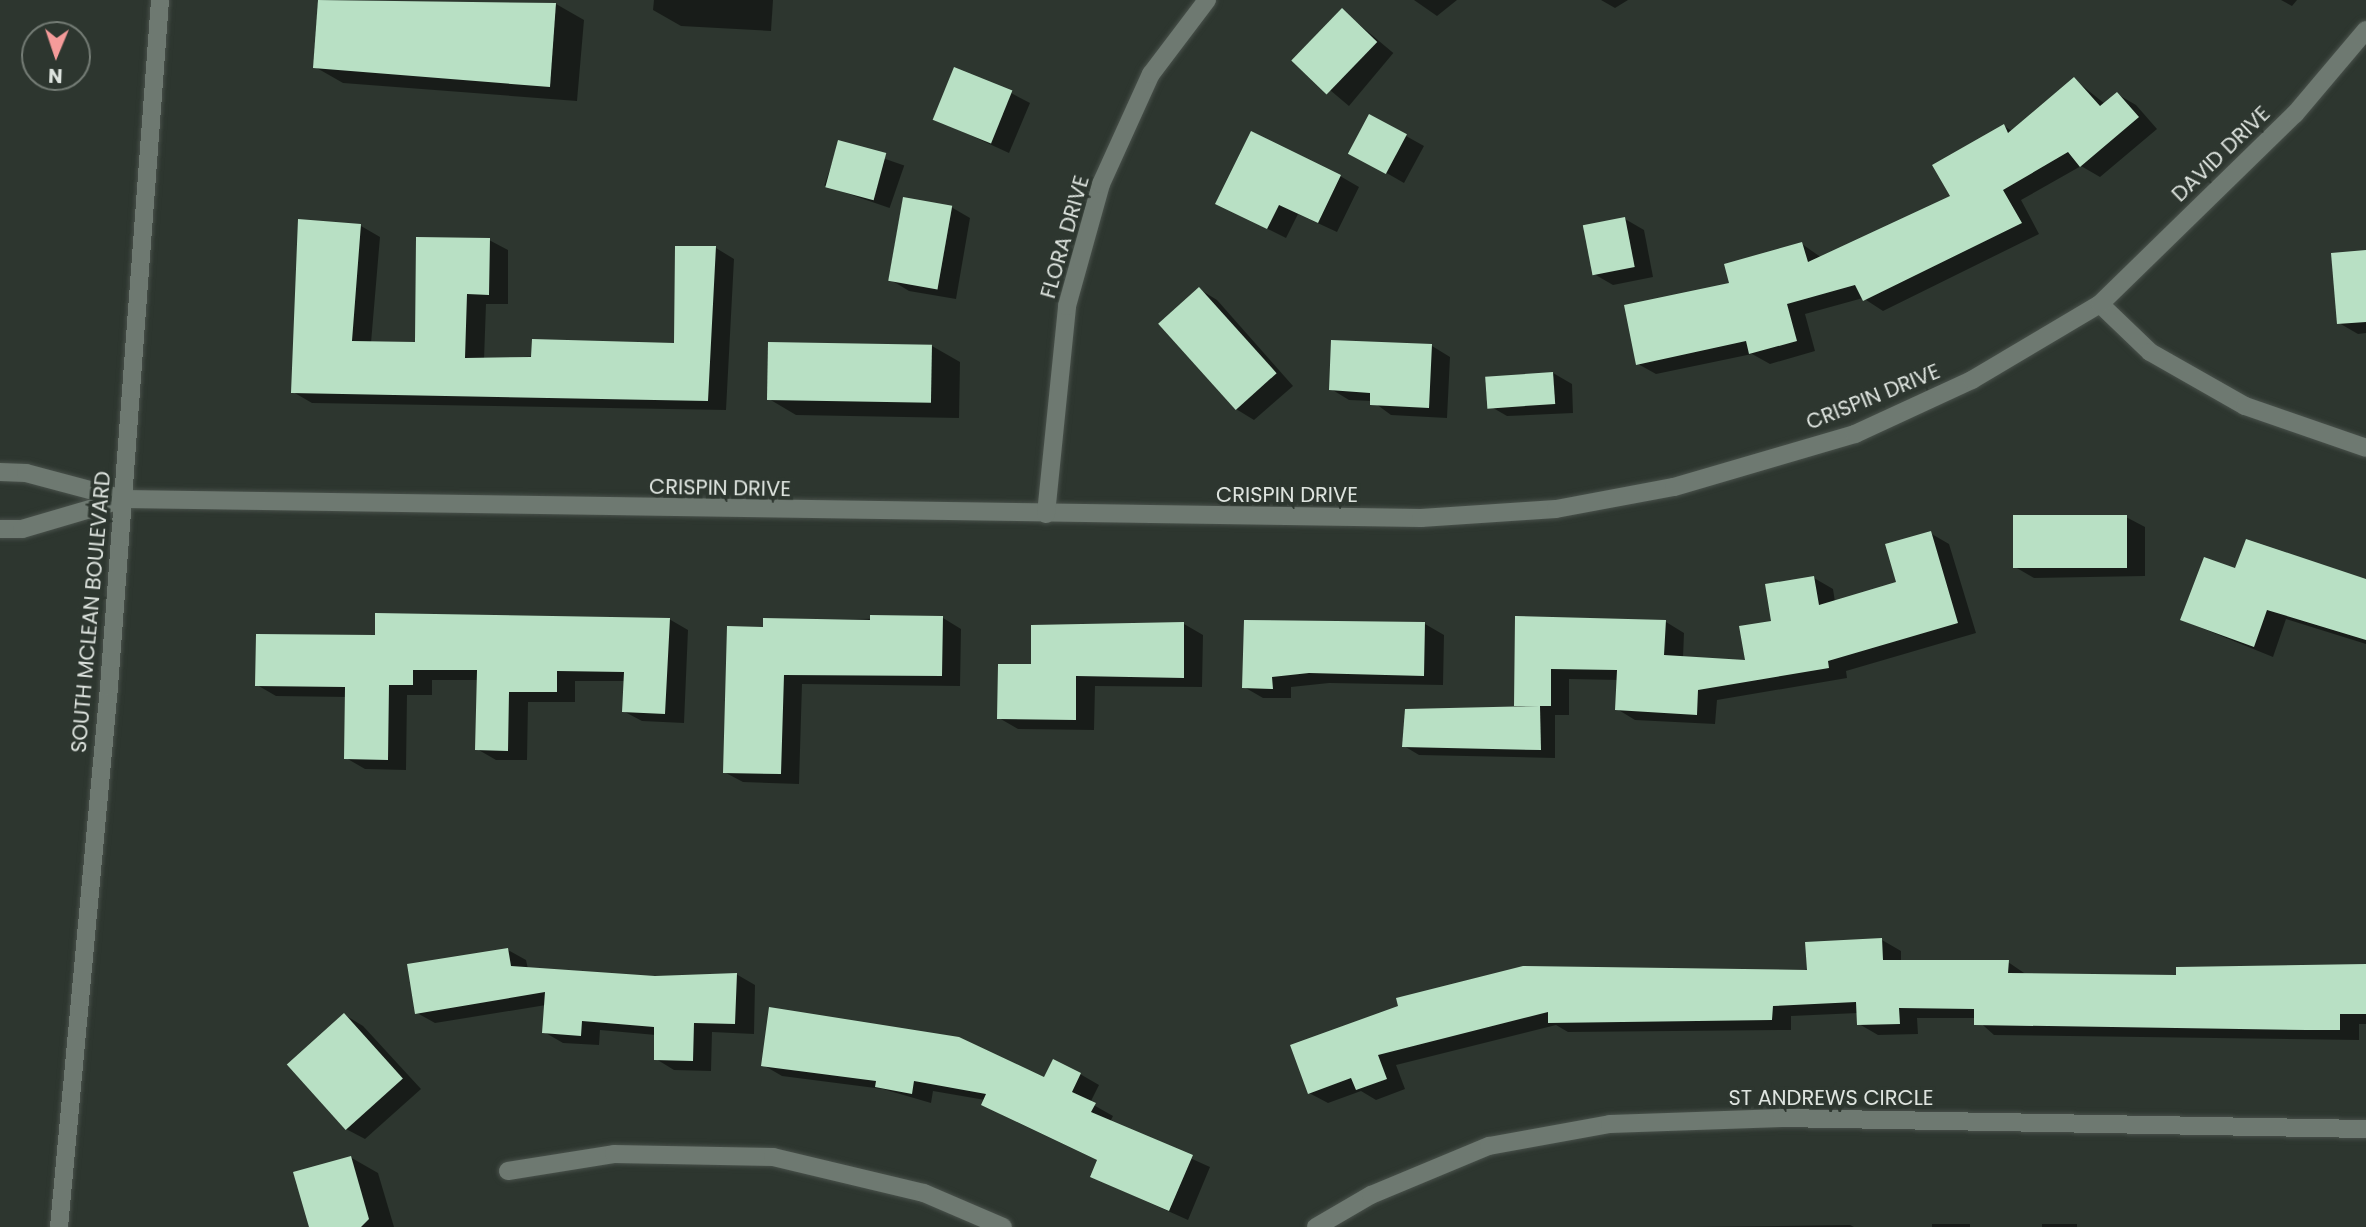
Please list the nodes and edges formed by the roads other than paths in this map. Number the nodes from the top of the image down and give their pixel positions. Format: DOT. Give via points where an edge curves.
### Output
graph roads {
  1 [pos="160,0"];
  2 [pos="1207,0"];
  3 [pos="2366,30"];
  4 [pos="2100,304"];
  5 [pos="2366,448"];
  6 [pos="0,472"];
  7 [pos="124,499"];
  8 [pos="1046,514"];
  9 [pos="0,529"];
  10 [pos="2366,1129"];
  11 [pos="508,1171"];
  12 [pos="59,1227"];
  13 [pos="1003,1227"];
  14 [pos="1316,1227"];
  1 -- 7 [label="street, SOUTH MCLEAN BOULEVARD"];
  2 -- 8 [label="street, FLORA DRIVE" via="1152,74 1101,184 1068,306"];
  3 -- 4 [label="street, DAVID DRIVE" via="2295,114"];
  4 -- 5 [label="street" via="2150,352 2245,406"];
  4 -- 8 [label="street, CRISPIN DRIVE" via="1972,380 1855,434 1674,487 1556,509 1421,518"];
  6 -- 7 [label="street, CRISPIN DRIVE" via="26,473"];
  7 -- 8 [label="street, CRISPIN DRIVE"];
  7 -- 9 [label="street, CRISPIN DRIVE" via="22,530"];
  7 -- 12 [label="street, SOUTH MCLEAN BOULEVARD"];
  10 -- 14 [label="street, ST ANDREWS CIRCLE" via="1782,1118 1610,1125 1489,1146 1371,1195"];
  11 -- 13 [label="street" via="614,1154 773,1157 924,1193"];
}
